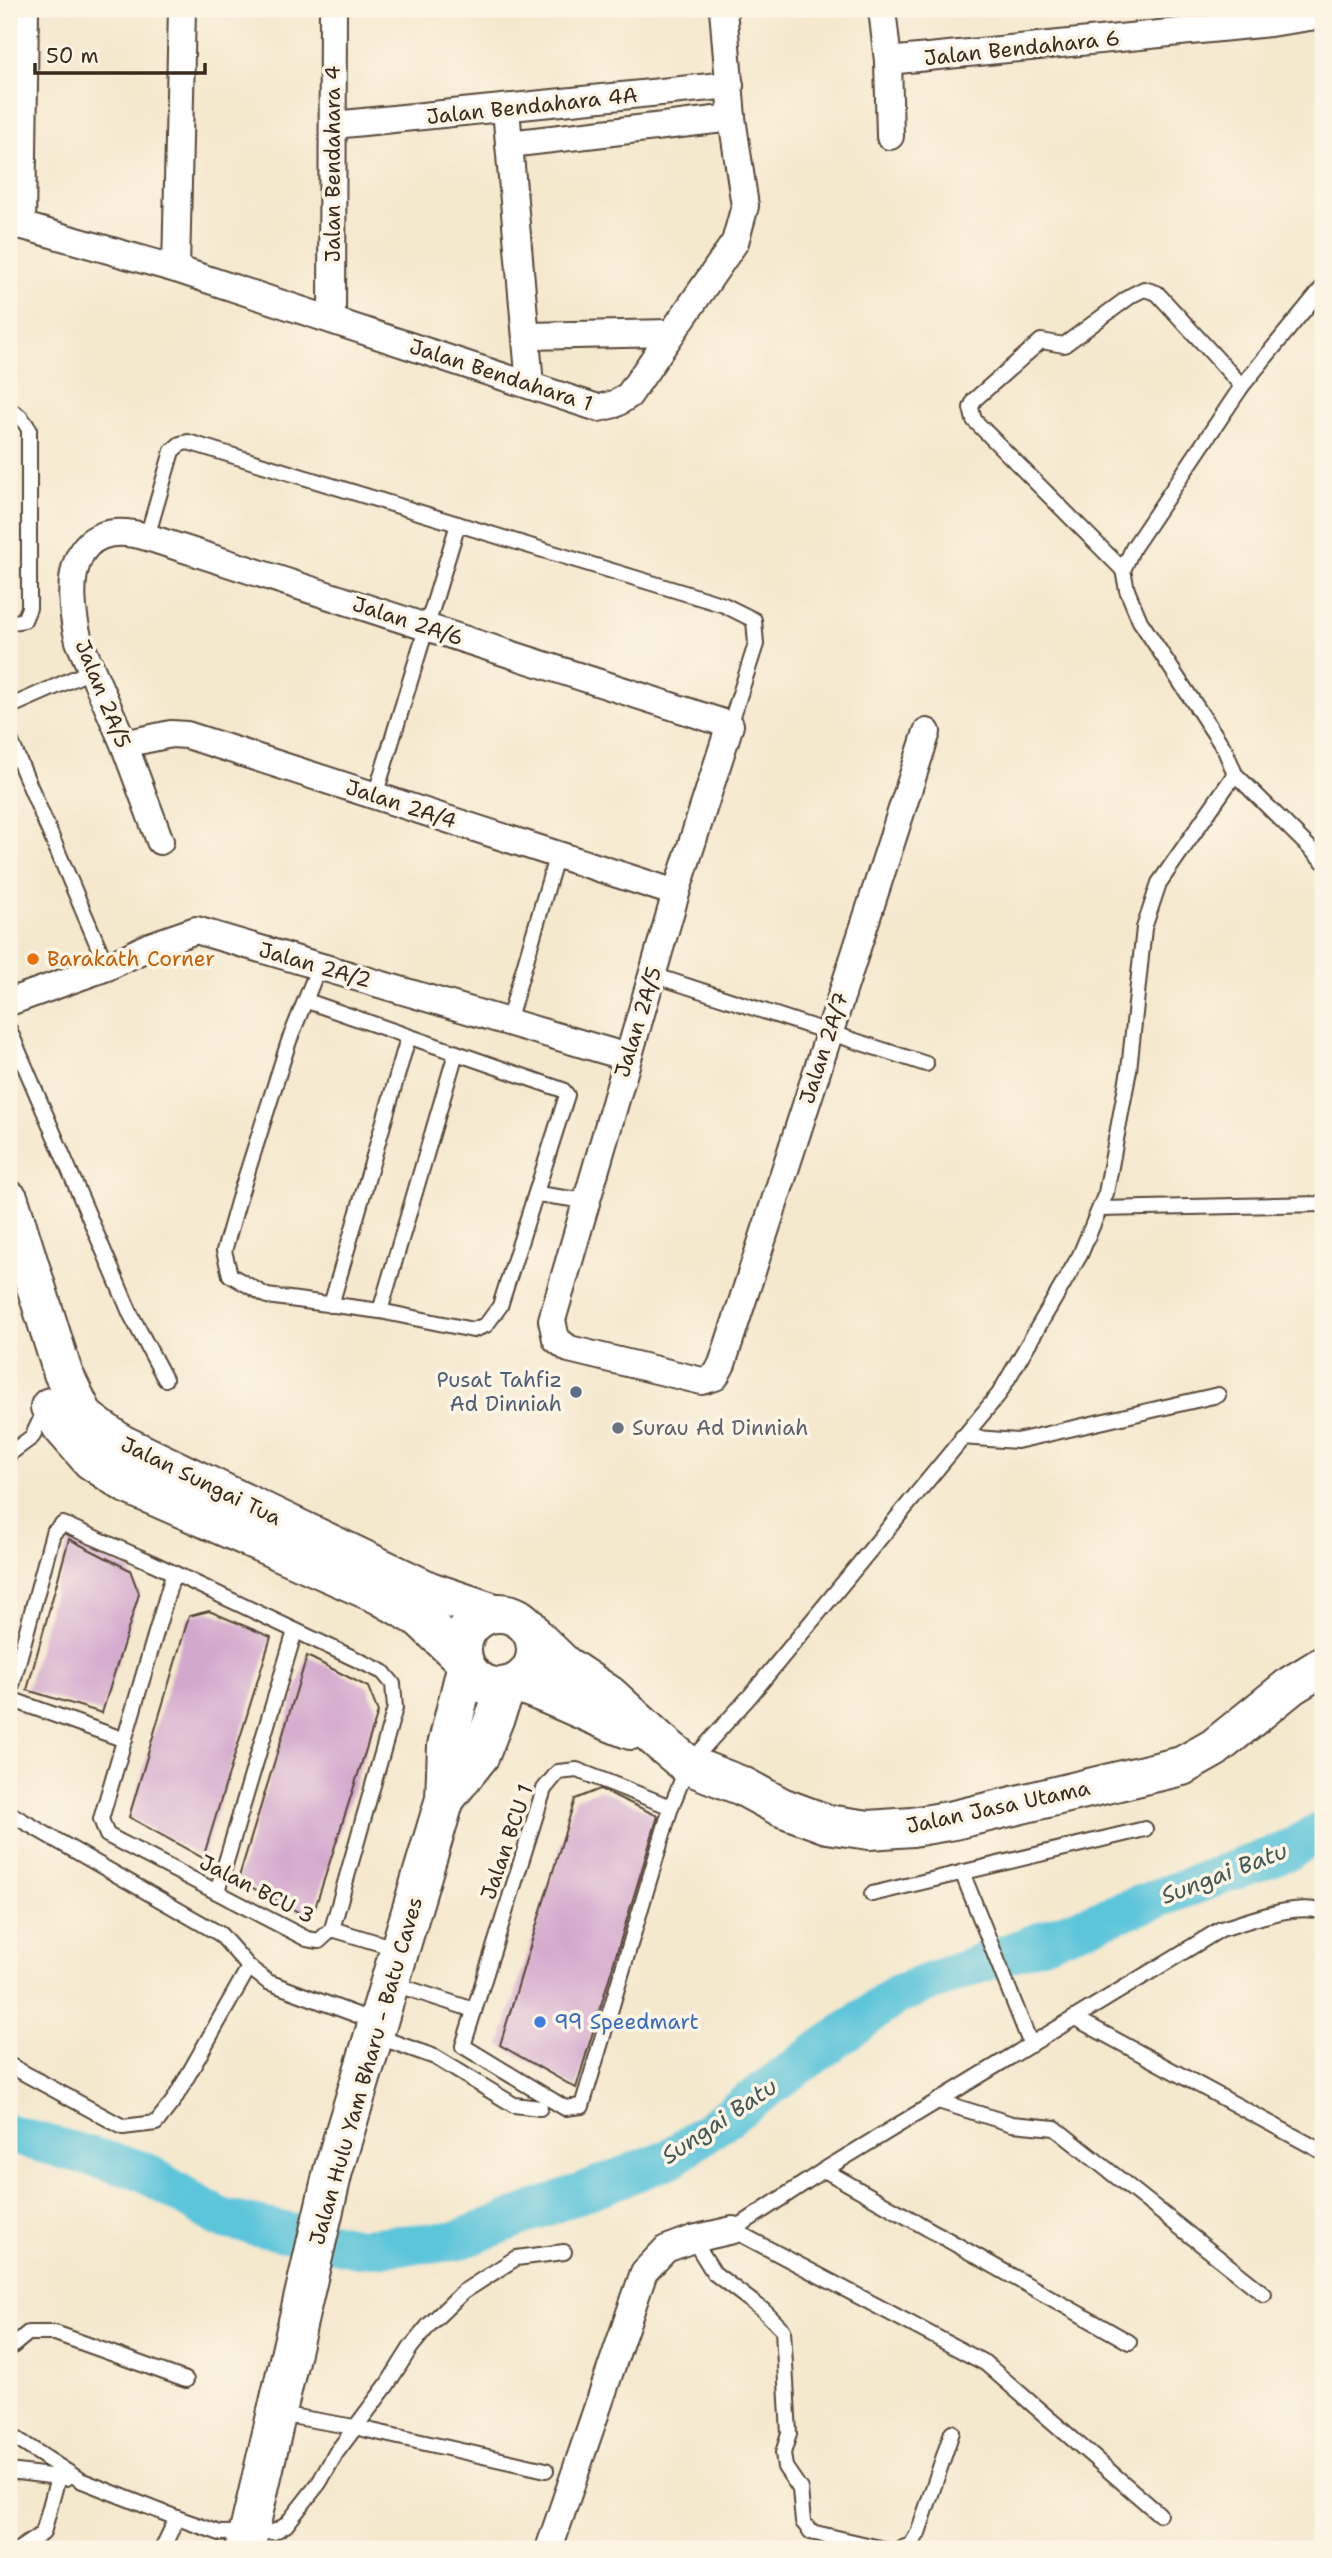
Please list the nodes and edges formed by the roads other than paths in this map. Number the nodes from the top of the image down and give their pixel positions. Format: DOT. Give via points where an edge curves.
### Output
graph roads {
  1 [pos="24,9"];
  2 [pos="182,9"];
  3 [pos="334,9"];
  4 [pos="723,9"];
  5 [pos="882,9"];
  6 [pos="1323,15"];
  7 [pos="888,61"];
  8 [pos="730,85"];
  9 [pos="506,109"];
  10 [pos="733,118"];
  11 [pos="334,125"];
  12 [pos="890,136"];
  13 [pos="509,144"];
  14 [pos="15,224"];
  15 [pos="176,269"];
  16 [pos="1323,287"];
  17 [pos="332,320"];
  18 [pos="671,333"];
  19 [pos="527,336"];
  20 [pos="530,385"];
  21 [pos="1242,386"];
  22 [pos="9,411"];
  23 [pos="458,524"];
  24 [pos="147,537"];
  25 [pos="86,545"];
  26 [pos="1123,570"];
  27 [pos="9,623"];
  28 [pos="425,627"];
  29 [pos="91,671"];
  30 [pos="9,707"];
  31 [pos="730,725"];
  32 [pos="927,732"];
  33 [pos="9,737"];
  34 [pos="124,744"];
  35 [pos="1234,774"];
  36 [pos="375,796"];
  37 [pos="160,841"];
  38 [pos="557,855"];
  39 [pos="1323,861"];
  40 [pos="676,893"];
  41 [pos="319,966"];
  42 [pos="107,967"];
  43 [pos="653,975"];
  44 [pos="307,1001"];
  45 [pos="9,1002"];
  46 [pos="509,1022"];
  47 [pos="9,1029"];
  48 [pos="830,1032"];
  49 [pos="408,1038"];
  50 [pos="456,1053"];
  51 [pos="627,1057"];
  52 [pos="926,1064"];
  53 [pos="537,1194"];
  54 [pos="9,1200"];
  55 [pos="586,1201"];
  56 [pos="1323,1205"];
  57 [pos="1100,1209"];
  58 [pos="9,1295"];
  59 [pos="331,1305"];
  60 [pos="380,1311"];
  61 [pos="552,1320"];
  62 [pos="165,1379"];
  63 [pos="1218,1395"];
  64 [pos="48,1404"];
  65 [pos="962,1437"];
  66 [pos="9,1454"];
  67 [pos="173,1575"];
  68 [pos="494,1613"];
  69 [pos="295,1632"];
  70 [pos="534,1636"];
  71 [pos="464,1663"];
  72 [pos="1323,1666"];
  73 [pos="512,1684"];
  74 [pos="125,1740"];
  75 [pos="659,1741"];
  76 [pos="688,1765"];
  77 [pos="445,1799"];
  78 [pos="671,1807"];
  79 [pos="9,1813"];
  80 [pos="1145,1829"];
  81 [pos="962,1872"];
  82 [pos="216,1892"];
  83 [pos="872,1894"];
  84 [pos="1323,1912"];
  85 [pos="332,1929"];
  86 [pos="249,1966"];
  87 [pos="395,1966"];
  88 [pos="474,2010"];
  89 [pos="1075,2018"];
  90 [pos="376,2029"];
  91 [pos="1031,2045"];
  92 [pos="9,2065"];
  93 [pos="938,2101"];
  94 [pos="540,2108"];
  95 [pos="1323,2152"];
  96 [pos="824,2170"];
  97 [pos="733,2230"];
  98 [pos="693,2239"];
  99 [pos="564,2252"];
  100 [pos="1264,2294"];
  101 [pos="1129,2342"];
  102 [pos="9,2349"];
  103 [pos="186,2380"];
  104 [pos="278,2413"];
  105 [pos="354,2427"];
  106 [pos="952,2432"];
  107 [pos="9,2434"];
  108 [pos="546,2470"];
  109 [pos="9,2471"];
  110 [pos="58,2477"];
  111 [pos="80,2480"];
  112 [pos="1160,2514"];
  113 [pos="177,2518"];
  114 [pos="247,2541"];
  115 [pos="19,2549"];
  116 [pos="162,2549"];
  117 [pos="549,2549"];
  118 [pos="884,2549"];
  119 [pos="900,2549"];
  1 -- 14 [label="street"];
  2 -- 15 [label="street"];
  3 -- 11 [label="street, Jalan Bendahara 4"];
  4 -- 8 [label="street, Jalan Bendahara 1"];
  5 -- 7 [label="street"];
  6 -- 7 [label="street, Jalan Bendahara 6"];
  7 -- 12 [label="street"];
  8 -- 9 [label="street, Jalan Bendahara 4A"];
  8 -- 10 [label="street, Jalan Bendahara 1"];
  9 -- 11 [label="street, Jalan Bendahara 4A"];
  9 -- 13 [label="street"];
  10 -- 13 [label="street"];
  10 -- 18 [label="street, Jalan Bendahara 1" via="744,206 740,226 735,242"];
  11 -- 17 [label="street, Jalan Bendahara 4"];
  13 -- 19 [label="street"];
  14 -- 15 [label="street, Jalan Bendahara 1"];
  15 -- 17 [label="street, Jalan Bendahara 1"];
  16 -- 21 [label="lane"];
  17 -- 20 [label="street, Jalan Bendahara 1"];
  18 -- 19 [label="street"];
  18 -- 20 [label="street, Jalan Bendahara 1" via="629,394 615,404 598,408"];
  19 -- 20 [label="street"];
  21 -- 26 [label="lane" via="1133,548"];
  21 -- 26 [label="lane" via="1157,293 1144,289 1064,345 1041,341 974,400 974,420"];
  22 -- 27 [label="lane" via="29,429 29,607 24,620"];
  23 -- 24 [label="lane" via="188,442 172,451"];
  23 -- 28 [label="lane"];
  23 -- 31 [label="lane" via="724,605 754,620 756,644"];
  24 -- 25 [label="street, Jalan 2A/6" via="108,534"];
  24 -- 28 [label="street, Jalan 2A/6"];
  25 -- 29 [label="street, Jalan 2A/5" via="76,565 72,603"];
  26 -- 35 [label="lane" via="1140,621 1225,750"];
  28 -- 31 [label="street, Jalan 2A/6"];
  28 -- 36 [label="lane"];
  29 -- 30 [label="lane"];
  29 -- 34 [label="street, Jalan 2A/5"];
  31 -- 40 [label="street, Jalan 2A/5"];
  32 -- 48 [label="street, Jalan 2A/7"];
  33 -- 42 [label="lane"];
  34 -- 36 [label="street, Jalan 2A/4" via="187,735"];
  34 -- 37 [label="street, Jalan 2A/5"];
  35 -- 39 [label="lane"];
  35 -- 57 [label="lane" via="1159,883 1144,928 1129,1070"];
  36 -- 38 [label="street, Jalan 2A/4"];
  38 -- 40 [label="street, Jalan 2A/4"];
  38 -- 46 [label="lane"];
  40 -- 43 [label="street, Jalan 2A/5"];
  41 -- 42 [label="street, Jalan 2A/2" via="196,930"];
  41 -- 44 [label="lane"];
  41 -- 46 [label="street, Jalan 2A/2"];
  42 -- 45 [label="street, Jalan 2A/2"];
  43 -- 48 [label="lane"];
  43 -- 51 [label="street, Jalan 2A/5"];
  44 -- 49 [label="lane"];
  44 -- 59 [label="lane" via="289,1041 224,1251 230,1275 267,1296"];
  46 -- 51 [label="street, Jalan 2A/2"];
  47 -- 62 [label="lane" via="131,1315"];
  48 -- 52 [label="lane"];
  48 -- 61 [label="street, Jalan 2A/7" via="715,1377 702,1381 569,1349 556,1339"];
  49 -- 50 [label="lane"];
  49 -- 59 [label="lane"];
  50 -- 53 [label="lane" via="567,1095"];
  50 -- 60 [label="lane"];
  51 -- 55 [label="street, Jalan 2A/5"];
  53 -- 55 [label="lane"];
  53 -- 60 [label="lane" via="500,1306 485,1325 473,1330"];
  54 -- 68 [label="main road, Jalan Sungai Tua" via="63,1373 85,1419 121,1444 429,1591"];
  55 -- 61 [label="street, Jalan 2A/5"];
  56 -- 57 [label="lane"];
  57 -- 65 [label="lane" via="1080,1255 999,1394"];
  58 -- 64 [label="main road, Jalan Sungai Tua"];
  59 -- 60 [label="lane"];
  63 -- 65 [label="lane" via="1017,1441"];
  64 -- 66 [label="lane" via="32,1437"];
  64 -- 71 [label="main road, Jalan Sungai Tua" via="91,1460 127,1484 378,1594 420,1618"];
  65 -- 76 [label="lane"];
  67 -- 69 [label="lane, Jalan BCU 3"];
  67 -- 74 [label="lane, Jalan BCU 3"];
  67 -- 74 [label="lane" via="63,1524 53,1533 10,1699"];
  68 -- 70 [label="main road" via="518,1618"];
  68 -- 71 [label="main road" via="472,1624 466,1634"];
  69 -- 82 [label="lane"];
  69 -- 85 [label="lane, Jalan BCU 3" via="383,1672 393,1684 395,1708"];
  70 -- 73 [label="main road" via="532,1668"];
  70 -- 75 [label="main road, Jalan Jasa Utama"];
  71 -- 73 [label="main road" via="484,1684"];
  71 -- 77 [label="main road, Jalan Hulu Yam Bharu - Batu Caves" via="447,1746"];
  72 -- 76 [label="main road, Jalan Jasa Utama" via="1214,1748 1182,1766 912,1827 869,1830 827,1824"];
  73 -- 75 [label="main road, Jalan Jasa Utama" via="552,1694"];
  73 -- 77 [label="main road, Jalan Hulu Yam Bharu - Batu Caves" via="480,1755"];
  74 -- 82 [label="lane, Jalan BCU 3" via="101,1819 107,1835"];
  75 -- 76 [label="main road, Jalan Jasa Utama"];
  76 -- 78 [label="lane"];
  77 -- 87 [label="main road, Jalan Hulu Yam Bharu - Batu Caves"];
  78 -- 88 [label="lane, Jalan BCU 1" via="577,1770 558,1772 544,1789"];
  78 -- 88 [label="lane, Jalan BCU 1" via="582,2106 565,2108 463,2046"];
  79 -- 86 [label="lane" via="220,1934"];
  80 -- 81 [label="lane"];
  81 -- 83 [label="lane"];
  81 -- 91 [label="lane"];
  82 -- 85 [label="lane, Jalan BCU 3" via="307,1939 319,1941"];
  84 -- 89 [label="lane" via="1312,1908 1263,1916 1221,1929"];
  85 -- 87 [label="lane"];
  86 -- 90 [label="lane" via="268,1982"];
  86 -- 92 [label="lane" via="174,2100 156,2123 123,2127"];
  87 -- 88 [label="lane"];
  87 -- 90 [label="main road, Jalan Hulu Yam Bharu - Batu Caves"];
  89 -- 91 [label="lane"];
  89 -- 95 [label="lane"];
  90 -- 94 [label="lane" via="435,2057 514,2105"];
  90 -- 104 [label="main road, Jalan Hulu Yam Bharu - Batu Caves" via="333,2171"];
  91 -- 93 [label="lane"];
  93 -- 96 [label="lane"];
  93 -- 100 [label="lane" via="1012,2124 1055,2128"];
  96 -- 97 [label="lane"];
  96 -- 101 [label="lane"];
  97 -- 98 [label="street"];
  97 -- 112 [label="lane" via="985,2363"];
  98 -- 117 [label="street" via="666,2249 644,2272"];
  98 -- 118 [label="lane" via="714,2273 783,2330 789,2434 783,2453 785,2467 800,2489 803,2522 811,2532"];
  99 -- 105 [label="lane" via="516,2258 463,2292 423,2332"];
  102 -- 103 [label="lane" via="28,2333 55,2333"];
  104 -- 105 [label="lane"];
  104 -- 114 [label="main road, Jalan Hulu Yam Bharu - Batu Caves"];
  105 -- 108 [label="lane"];
  105 -- 114 [label="lane" via="286,2525"];
  106 -- 119 [label="lane" via="918,2533 911,2545"];
  107 -- 111 [label="lane"];
  109 -- 110 [label="lane"];
  110 -- 111 [label="lane"];
  110 -- 115 [label="lane" via="43,2533"];
  111 -- 113 [label="lane"];
  113 -- 114 [label="lane"];
  113 -- 116 [label="lane"];
}
